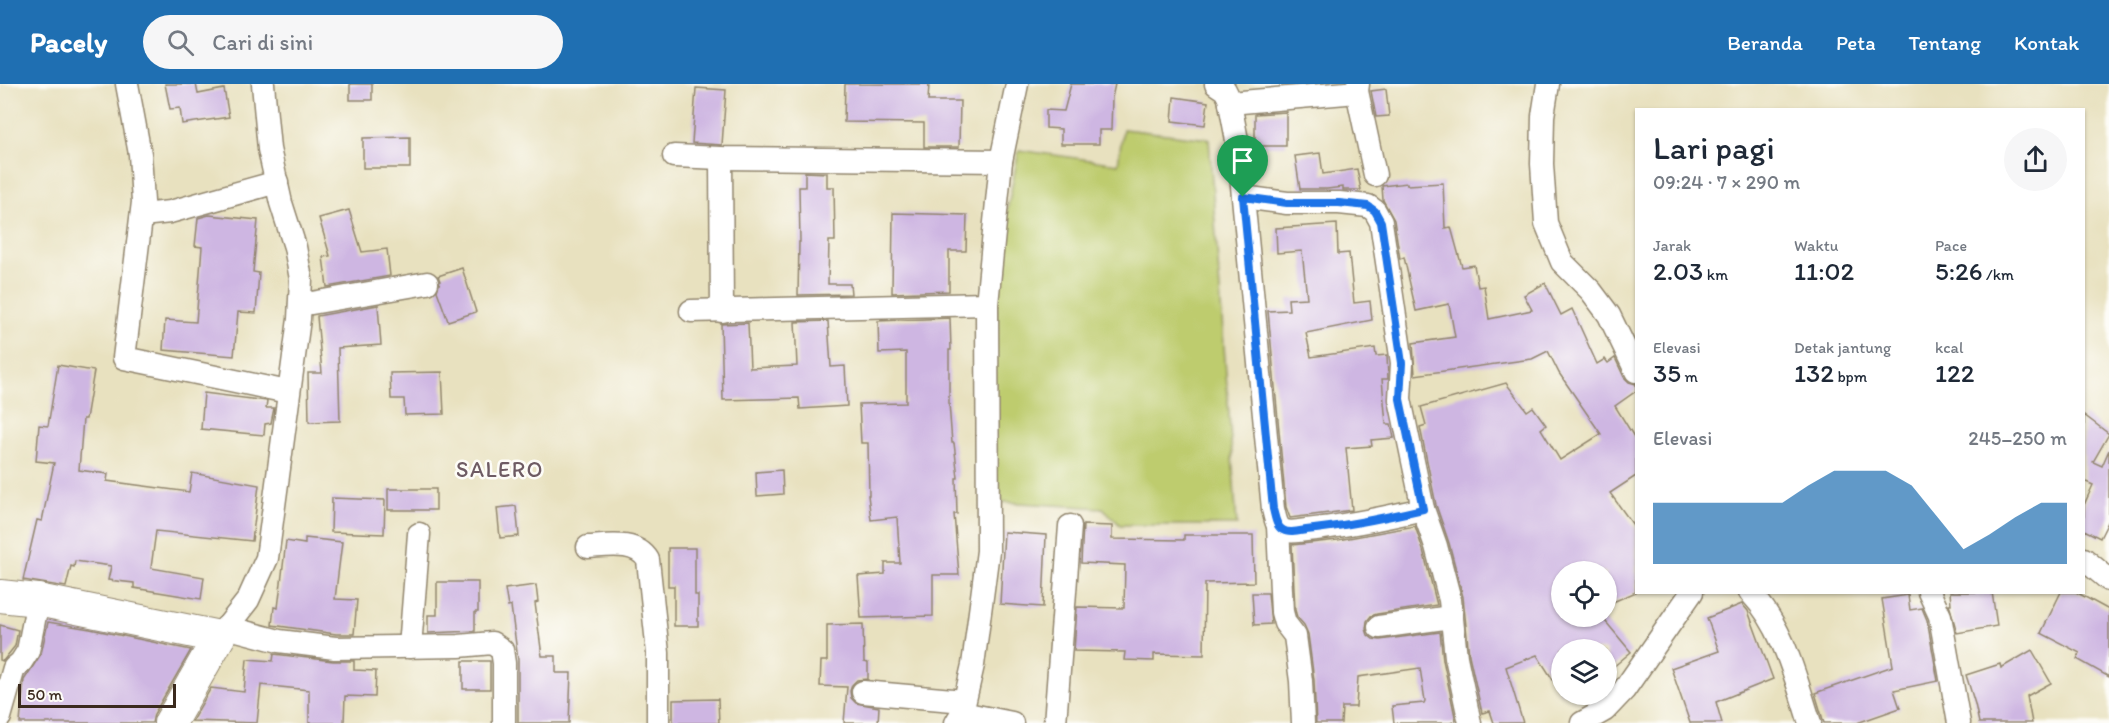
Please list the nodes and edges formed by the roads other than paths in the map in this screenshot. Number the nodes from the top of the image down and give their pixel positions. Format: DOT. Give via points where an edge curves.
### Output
graph roads {
  1 [pos="128,84"];
  2 [pos="263,84"];
  3 [pos="1017,84"];
  4 [pos="1216,84"];
  5 [pos="1548,84"];
  6 [pos="1357,87"];
  7 [pos="1230,103"];
  8 [pos="674,156"];
  9 [pos="722,158"];
  10 [pos="1001,161"];
  11 [pos="1375,175"];
  12 [pos="277,182"];
  13 [pos="1243,197"];
  14 [pos="142,215"];
  15 [pos="427,283"];
  16 [pos="987,304"];
  17 [pos="300,305"];
  18 [pos="691,311"];
  19 [pos="722,311"];
  20 [pos="1635,369"];
  21 [pos="288,392"];
  22 [pos="1423,509"];
  23 [pos="1070,526"];
  24 [pos="1278,526"];
  25 [pos="419,534"];
  26 [pos="588,547"];
  27 [pos="2085,560"];
  28 [pos="2109,580"];
  29 [pos="1691,594"];
  30 [pos="1752,594"];
  31 [pos="1930,594"];
  32 [pos="0,596"];
  33 [pos="38,600"];
  34 [pos="1451,617"];
  35 [pos="1379,627"];
  36 [pos="222,632"];
  37 [pos="410,647"];
  38 [pos="863,692"];
  39 [pos="961,713"];
  40 [pos="0,717"];
  41 [pos="170,723"];
  42 [pos="504,723"];
  43 [pos="658,723"];
  44 [pos="1012,723"];
  45 [pos="1055,723"];
  46 [pos="1303,723"];
  47 [pos="1470,723"];
  48 [pos="1582,723"];
  49 [pos="1810,723"];
  50 [pos="1959,723"];
  1 -- 14 [label="street" via="140,154"];
  2 -- 12 [label="street" via="269,149"];
  3 -- 10 [label="street"];
  4 -- 7 [label="street" via="1225,90"];
  5 -- 20 [label="street" via="1542,164 1546,223 1562,262 1609,315"];
  6 -- 7 [label="street"];
  6 -- 11 [label="street"];
  7 -- 13 [label="street"];
  8 -- 9 [label="street"];
  9 -- 10 [label="street"];
  9 -- 19 [label="street"];
  10 -- 16 [label="street"];
  12 -- 14 [label="street" via="170,212"];
  12 -- 17 [label="street" via="301,279"];
  13 -- 22 [label="street" via="1368,206 1375,211 1381,222 1402,363 1400,399"];
  13 -- 24 [label="street" via="1273,509"];
  14 -- 21 [label="street" via="124,358"];
  15 -- 17 [label="street"];
  16 -- 19 [label="street"];
  16 -- 39 [label="street" via="988,551"];
  17 -- 21 [label="street"];
  18 -- 19 [label="street"];
  21 -- 36 [label="street" via="267,558 248,600"];
  22 -- 24 [label="street" via="1332,528 1290,532"];
  22 -- 34 [label="street" via="1436,546"];
  23 -- 45 [label="street"];
  24 -- 46 [label="street" via="1282,612 1295,636"];
  25 -- 37 [label="street"];
  26 -- 43 [label="street" via="628,546 648,560 658,653"];
  27 -- 28 [label="street"];
  29 -- 48 [label="street" via="1624,690 1605,710"];
  30 -- 49 [label="street" via="1772,620 1786,650"];
  31 -- 50 [label="street" via="1940,616"];
  32 -- 33 [label="street"];
  33 -- 36 [label="street"];
  33 -- 40 [label="street" via="28,651 14,668"];
  34 -- 35 [label="street"];
  34 -- 47 [label="street"];
  36 -- 37 [label="street" via="335,648"];
  36 -- 41 [label="street"];
  37 -- 42 [label="street" via="492,643 502,650"];
  38 -- 39 [label="street"];
  39 -- 44 [label="street"];
}
